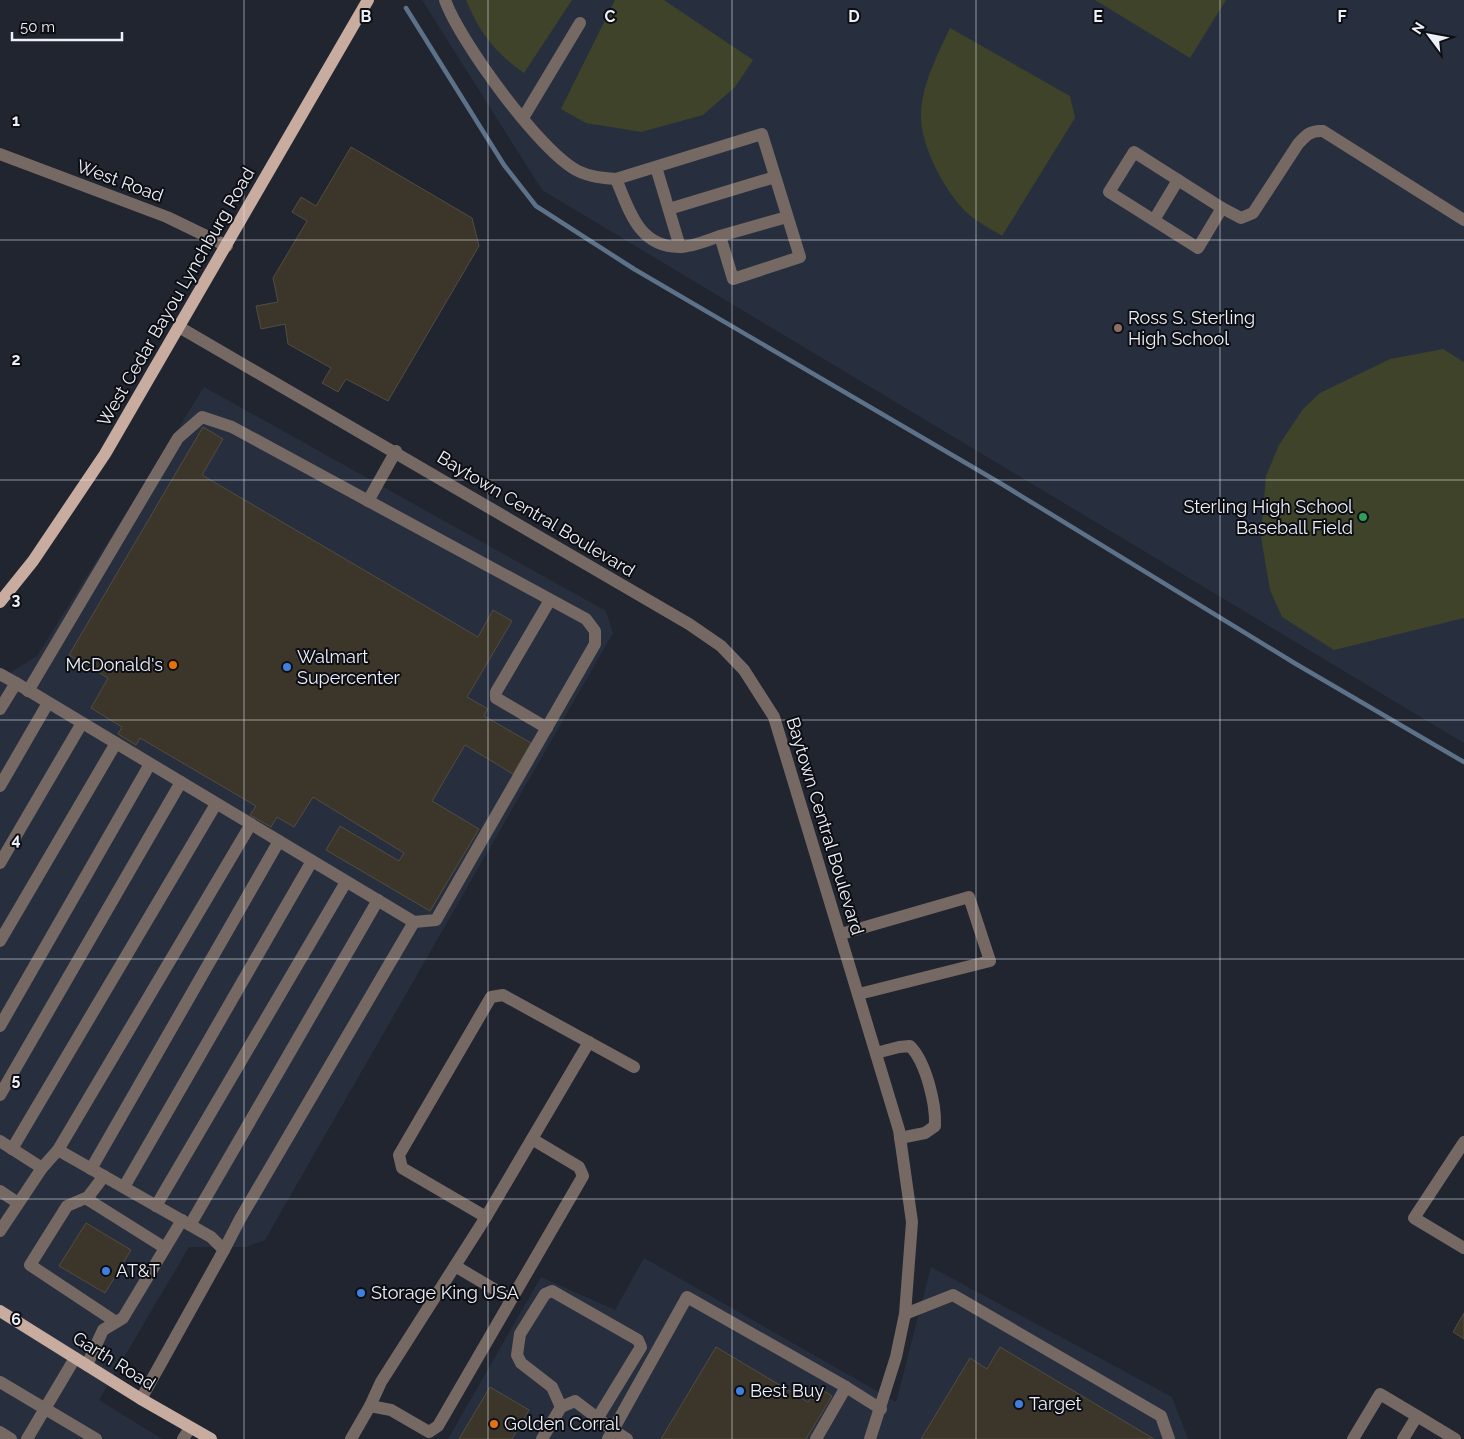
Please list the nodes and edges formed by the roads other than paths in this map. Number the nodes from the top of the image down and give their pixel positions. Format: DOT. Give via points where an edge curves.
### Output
graph roads {
  1 [pos="368,0"];
  2 [pos="445,0"];
  3 [pos="452,0"];
  4 [pos="453,16"];
  5 [pos="580,23"];
  6 [pos="523,118"];
  7 [pos="0,154"];
  8 [pos="656,168"];
  9 [pos="775,177"];
  10 [pos="616,179"];
  11 [pos="1178,180"];
  12 [pos="1222,208"];
  13 [pos="669,209"];
  14 [pos="787,217"];
  15 [pos="1154,220"];
  16 [pos="1464,220"];
  17 [pos="720,236"];
  18 [pos="227,246"];
  19 [pos="680,247"];
  20 [pos="179,327"];
  21 [pos="396,452"];
  22 [pos="368,501"];
  23 [pos="550,600"];
  24 [pos="0,602"];
  25 [pos="0,674"];
  26 [pos="16,683"];
  27 [pos="28,691"];
  28 [pos="48,703"];
  29 [pos="0,709"];
  30 [pos="82,723"];
  31 [pos="547,728"];
  32 [pos="116,743"];
  33 [pos="150,764"];
  34 [pos="181,782"];
  35 [pos="0,786"];
  36 [pos="216,804"];
  37 [pos="251,824"];
  38 [pos="279,841"];
  39 [pos="312,861"];
  40 [pos="0,863"];
  41 [pos="346,882"];
  42 [pos="378,900"];
  43 [pos="414,922"];
  44 [pos="841,934"];
  45 [pos="0,941"];
  46 [pos="859,994"];
  47 [pos="0,1026"];
  48 [pos="589,1042"];
  49 [pos="876,1053"];
  50 [pos="634,1067"];
  51 [pos="0,1095"];
  52 [pos="900,1138"];
  53 [pos="532,1139"];
  54 [pos="0,1141"];
  55 [pos="1464,1142"];
  56 [pos="12,1149"];
  57 [pos="58,1150"];
  58 [pos="42,1168"];
  59 [pos="91,1168"];
  60 [pos="104,1176"];
  61 [pos="124,1187"];
  62 [pos="0,1191"];
  63 [pos="87,1199"];
  64 [pos="18,1203"];
  65 [pos="156,1206"];
  66 [pos="486,1217"];
  67 [pos="186,1222"];
  68 [pos="0,1231"];
  69 [pos="165,1248"];
  70 [pos="1464,1248"];
  71 [pos="224,1250"];
  72 [pos="455,1266"];
  73 [pos="511,1298"];
  74 [pos="0,1310"];
  75 [pos="905,1314"];
  76 [pos="116,1322"];
  77 [pos="75,1358"];
  78 [pos="87,1365"];
  79 [pos="0,1382"];
  80 [pos="846,1387"];
  81 [pos="141,1399"];
  82 [pos="370,1406"];
  83 [pos="561,1407"];
  84 [pos="45,1409"];
  85 [pos="881,1409"];
  86 [pos="1417,1416"];
  87 [pos="598,1419"];
  88 [pos="190,1428"];
  89 [pos="0,1432"];
  90 [pos="610,1435"];
  91 [pos="11,1439"];
  92 [pos="27,1439"];
  93 [pos="96,1439"];
  94 [pos="183,1439"];
  95 [pos="211,1439"];
  96 [pos="350,1439"];
  97 [pos="542,1439"];
  98 [pos="628,1439"];
  99 [pos="816,1439"];
  100 [pos="870,1439"];
  101 [pos="1169,1439"];
  102 [pos="1352,1439"];
  103 [pos="1403,1439"];
  104 [pos="1455,1439"];
  1 -- 18 [label="main road, West Cedar Bayou Lynchburg Road"];
  2 -- 4 [label="street"];
  3 -- 4 [label="street"];
  4 -- 6 [label="street" via="485,70"];
  5 -- 6 [label="street"];
  6 -- 10 [label="street" via="541,140 578,170 596,177"];
  7 -- 18 [label="street, West Road" via="167,217"];
  8 -- 9 [label="street" via="762,134"];
  8 -- 10 [label="street"];
  8 -- 13 [label="street"];
  9 -- 13 [label="street"];
  9 -- 14 [label="street"];
  10 -- 19 [label="street" via="633,221 640,230 652,239"];
  11 -- 12 [label="street"];
  11 -- 15 [label="street"];
  11 -- 15 [label="street" via="1134,152 1109,192"];
  12 -- 15 [label="street" via="1198,248"];
  12 -- 16 [label="street" via="1241,218 1253,213 1298,144 1306,134 1315,130 1323,131"];
  13 -- 19 [label="street"];
  14 -- 17 [label="street"];
  14 -- 17 [label="street" via="800,256 733,278"];
  17 -- 19 [label="street"];
  18 -- 20 [label="main road, West Cedar Bayou Lynchburg Road"];
  20 -- 21 [label="street, Baytown Central Boulevard"];
  20 -- 24 [label="main road, West Cedar Bayou Lynchburg Road" via="104,454 33,561"];
  21 -- 22 [label="street"];
  21 -- 44 [label="street, Baytown Central Boulevard" via="690,624 722,646 744,670 774,717"];
  22 -- 23 [label="street"];
  22 -- 27 [label="street" via="232,427 202,417 178,438"];
  23 -- 31 [label="street" via="586,619 595,631 595,644"];
  23 -- 31 [label="street" via="496,692 496,698"];
  25 -- 26 [label="street"];
  26 -- 27 [label="street"];
  26 -- 29 [label="street"];
  27 -- 28 [label="street"];
  28 -- 30 [label="street"];
  28 -- 35 [label="street"];
  30 -- 32 [label="street"];
  30 -- 40 [label="street"];
  31 -- 43 [label="street" via="436,920"];
  32 -- 33 [label="street"];
  32 -- 45 [label="street"];
  33 -- 34 [label="street"];
  33 -- 47 [label="street"];
  34 -- 36 [label="street"];
  34 -- 51 [label="street"];
  36 -- 37 [label="street"];
  36 -- 56 [label="street"];
  37 -- 38 [label="street"];
  37 -- 57 [label="street"];
  38 -- 39 [label="street"];
  38 -- 59 [label="street"];
  39 -- 41 [label="street"];
  39 -- 61 [label="street"];
  41 -- 42 [label="street"];
  41 -- 65 [label="street"];
  42 -- 43 [label="street"];
  42 -- 67 [label="street"];
  43 -- 71 [label="street"];
  44 -- 46 [label="street, Baytown Central Boulevard"];
  44 -- 46 [label="street" via="969,897 990,960"];
  46 -- 49 [label="street, Baytown Central Boulevard"];
  48 -- 50 [label="street"];
  48 -- 53 [label="street"];
  48 -- 66 [label="street" via="503,995 491,997 486,1005 399,1155 399,1162 402,1168"];
  49 -- 52 [label="street, Baytown Central Boulevard"];
  49 -- 52 [label="street" via="910,1046 923,1065 936,1115 935,1126 925,1133"];
  52 -- 75 [label="street, Baytown Central Boulevard" via="912,1222"];
  53 -- 66 [label="street"];
  53 -- 73 [label="street" via="579,1167 583,1176"];
  54 -- 56 [label="street"];
  55 -- 70 [label="street" via="1414,1218"];
  56 -- 58 [label="street"];
  57 -- 58 [label="street"];
  57 -- 59 [label="street"];
  58 -- 64 [label="street"];
  59 -- 60 [label="street"];
  60 -- 61 [label="street"];
  60 -- 63 [label="street"];
  61 -- 65 [label="street"];
  62 -- 64 [label="street"];
  63 -- 69 [label="street"];
  63 -- 76 [label="street" via="67,1206 30,1265"];
  64 -- 68 [label="street"];
  65 -- 67 [label="street"];
  66 -- 72 [label="street"];
  67 -- 69 [label="street"];
  67 -- 71 [label="street" via="211,1237"];
  69 -- 76 [label="street" via="123,1318"];
  71 -- 81 [label="street"];
  72 -- 73 [label="street"];
  72 -- 82 [label="street" via="381,1382"];
  73 -- 82 [label="street" via="434,1430 429,1432 391,1410"];
  74 -- 77 [label="main road, Garth Road"];
  75 -- 85 [label="street, Baytown Central Boulevard"];
  75 -- 101 [label="street" via="953,1295 1161,1416"];
  76 -- 78 [label="street" via="103,1330"];
  77 -- 78 [label="main road, Garth Road"];
  77 -- 84 [label="street"];
  78 -- 81 [label="main road, Garth Road"];
  79 -- 84 [label="street"];
  80 -- 85 [label="street"];
  80 -- 90 [label="street" via="687,1297"];
  80 -- 99 [label="street"];
  81 -- 88 [label="main road, Garth Road"];
  82 -- 96 [label="street"];
  83 -- 87 [label="street" via="575,1402"];
  83 -- 87 [label="street" via="552,1387 521,1363 517,1355 520,1334 545,1294 552,1291 638,1340 641,1347"];
  83 -- 97 [label="street"];
  84 -- 92 [label="street"];
  84 -- 93 [label="street"];
  85 -- 100 [label="street, Baytown Central Boulevard"];
  86 -- 102 [label="street" via="1380,1394"];
  86 -- 103 [label="street"];
  86 -- 104 [label="street"];
  87 -- 90 [label="street"];
  88 -- 94 [label="street"];
  88 -- 95 [label="main road, Garth Road"];
  89 -- 91 [label="street"];
  90 -- 98 [label="street"];
}
